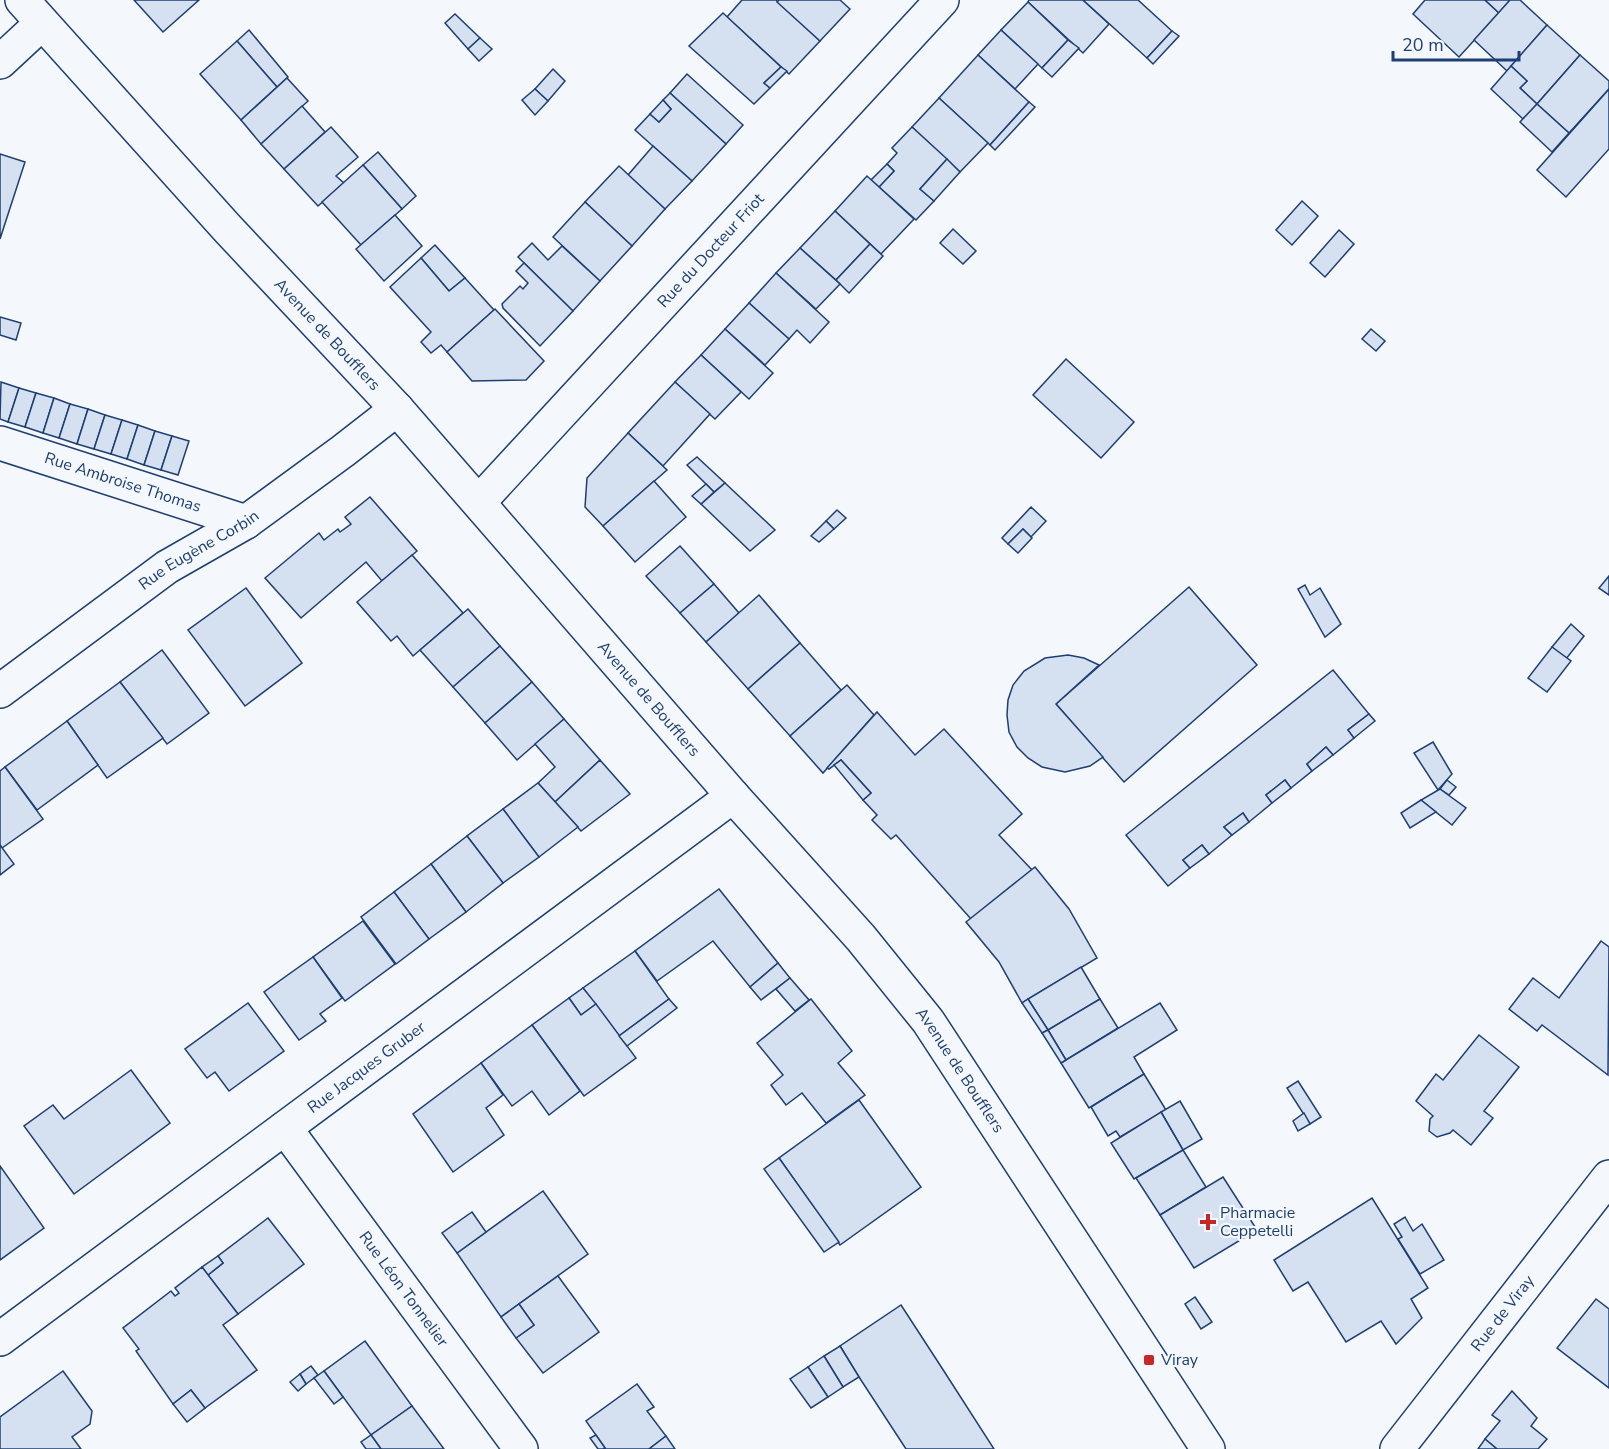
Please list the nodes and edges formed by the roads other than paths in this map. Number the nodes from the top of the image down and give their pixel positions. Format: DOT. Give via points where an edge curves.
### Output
graph roads {
  1 [pos="942,0"];
  2 [pos="32,12"];
  3 [pos="0,62"];
  4 [pos="397,409"];
  5 [pos="0,443"];
  6 [pos="479,502"];
  7 [pos="246,522"];
  8 [pos="0,691"];
  9 [pos="733,796"];
  10 [pos="285,1128"];
  11 [pos="1609,1177"];
  12 [pos="0,1339"];
  13 [pos="521,1449"];
  14 [pos="1208,1449"];
  15 [pos="1397,1449"];
  1 -- 6 [label="street, Rue du Docteur Friot"];
  2 -- 3 [label="street"];
  2 -- 4 [label="street, Avenue de Boufflers"];
  4 -- 6 [label="street, Avenue de Boufflers"];
  4 -- 7 [label="street, Rue Eugène Corbin"];
  5 -- 7 [label="street, Rue Ambroise Thomas"];
  6 -- 9 [label="street, Avenue de Boufflers"];
  7 -- 8 [label="street, Rue Eugène Corbin" via="167,567"];
  9 -- 10 [label="street, Rue Jacques Gruber"];
  9 -- 14 [label="street, Avenue de Boufflers" via="861,938 928,1021"];
  10 -- 12 [label="street, Rue Jacques Gruber"];
  10 -- 13 [label="street, Rue Léon Tonnelier"];
  11 -- 15 [label="street, Rue de Viray"];
}
